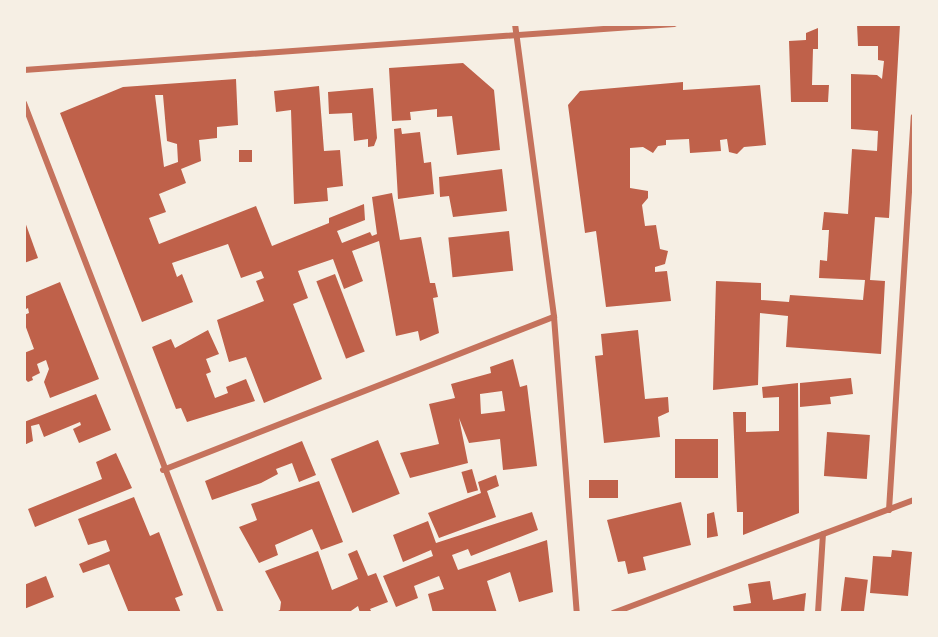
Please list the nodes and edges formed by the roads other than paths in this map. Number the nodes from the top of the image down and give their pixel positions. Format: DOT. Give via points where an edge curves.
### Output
graph roads {
  1 [pos="515,24"];
  2 [pos="674,24"];
  3 [pos="518,35"];
  4 [pos="24,69"];
  5 [pos="24,103"];
  6 [pos="914,117"];
  7 [pos="554,317"];
  8 [pos="163,470"];
  9 [pos="914,500"];
  10 [pos="889,510"];
  11 [pos="823,534"];
  12 [pos="221,613"];
  13 [pos="577,613"];
  14 [pos="613,613"];
  15 [pos="818,613"];
  1 -- 3 [label="street"];
  2 -- 3 [label="street"];
  3 -- 4 [label="street"];
  3 -- 7 [label="street"];
  5 -- 8 [label="street"];
  6 -- 10 [label="street"];
  7 -- 8 [label="street"];
  7 -- 13 [label="street"];
  8 -- 12 [label="street"];
  9 -- 10 [label="street"];
  10 -- 11 [label="street"];
  11 -- 14 [label="street"];
  11 -- 15 [label="street"];
}
